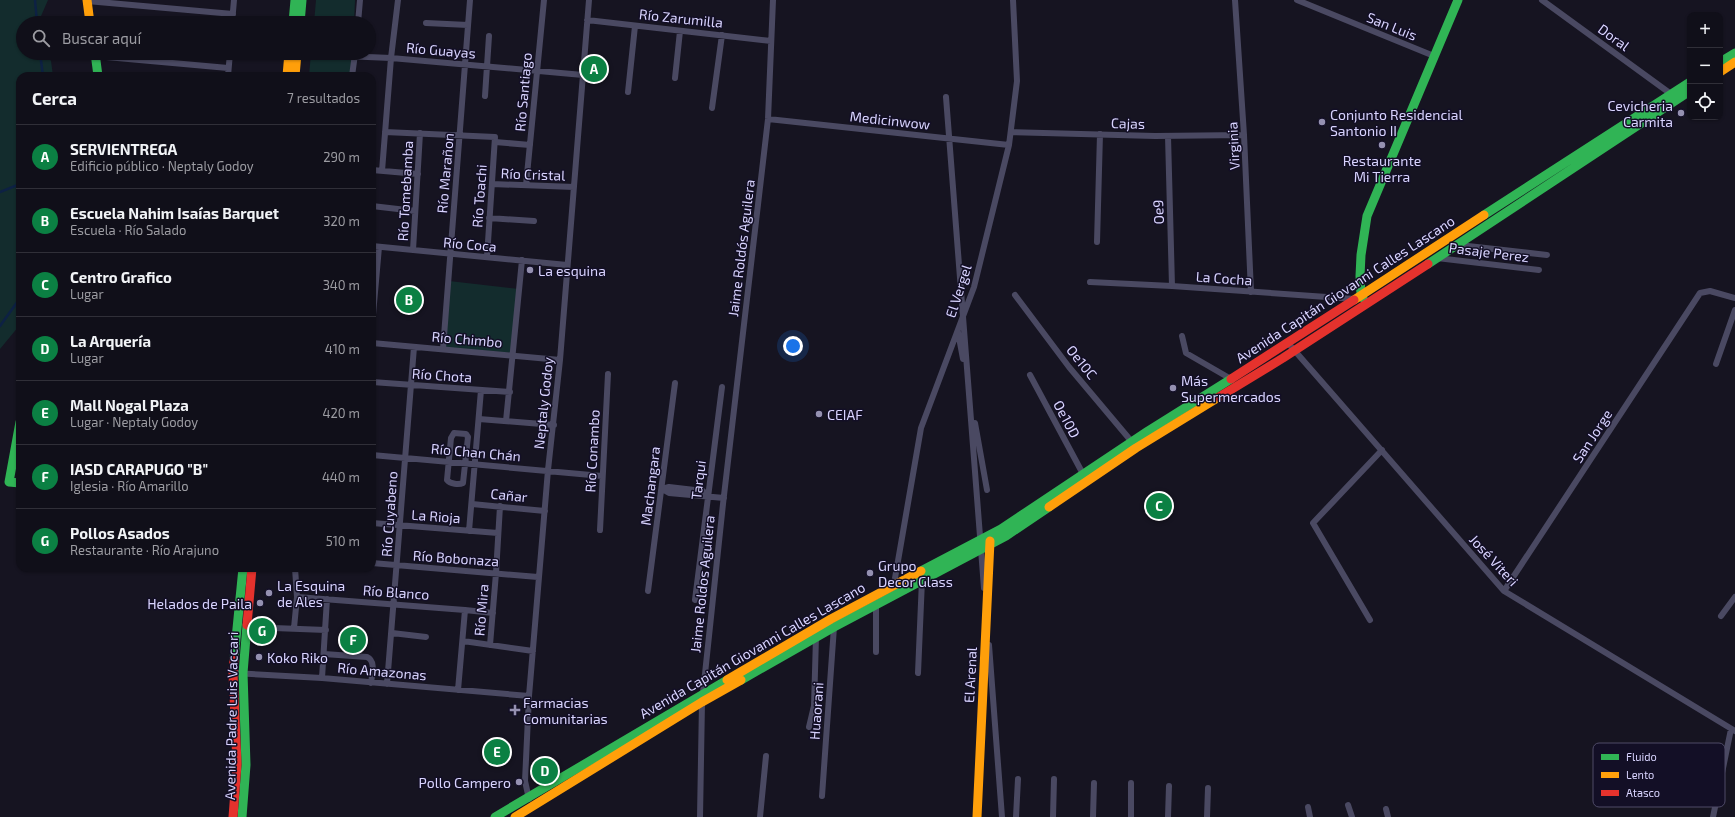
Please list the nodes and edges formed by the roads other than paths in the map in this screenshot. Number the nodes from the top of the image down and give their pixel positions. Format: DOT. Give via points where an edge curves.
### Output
graph roads {
  1 [pos="234,0"];
  2 [pos="295,0"];
  3 [pos="302,0"];
  4 [pos="360,0"];
  5 [pos="398,0"];
  6 [pos="470,0"];
  7 [pos="544,0"];
  8 [pos="589,0"];
  9 [pos="773,0"];
  10 [pos="1013,0"];
  11 [pos="1235,0"];
  12 [pos="1297,0"];
  13 [pos="1458,0"];
  14 [pos="1542,0"];
  15 [pos="87,1"];
  16 [pos="233,14"];
  17 [pos="89,16"];
  18 [pos="293,16"];
  19 [pos="301,16"];
  20 [pos="359,16"];
  21 [pos="587,20"];
  22 [pos="426,23"];
  23 [pos="468,25"];
  24 [pos="635,26"];
  25 [pos="680,30"];
  26 [pos="722,35"];
  27 [pos="489,36"];
  28 [pos="771,40"];
  29 [pos="1735,53"];
  30 [pos="1434,56"];
  31 [pos="376,57"];
  32 [pos="391,58"];
  33 [pos="96,60"];
  34 [pos="152,60"];
  35 [pos="229,60"];
  36 [pos="292,60"];
  37 [pos="294,60"];
  38 [pos="354,60"];
  39 [pos="1723,60"];
  40 [pos="1735,63"];
  41 [pos="465,64"];
  42 [pos="487,66"];
  43 [pos="228,68"];
  44 [pos="1723,70"];
  45 [pos="537,71"];
  46 [pos="97,72"];
  47 [pos="228,72"];
  48 [pos="288,72"];
  49 [pos="295,72"];
  50 [pos="352,72"];
  51 [pos="583,75"];
  52 [pos="675,78"];
  53 [pos="1687,84"];
  54 [pos="628,92"];
  55 [pos="1687,93"];
  56 [pos="1672,94"];
  57 [pos="485,96"];
  58 [pos="946,97"];
  59 [pos="712,108"];
  60 [pos="768,119"];
  61 [pos="385,132"];
  62 [pos="420,132"];
  63 [pos="1012,132"];
  64 [pos="1100,134"];
  65 [pos="460,135"];
  66 [pos="1244,135"];
  67 [pos="1168,136"];
  68 [pos="495,140"];
  69 [pos="530,145"];
  70 [pos="1009,145"];
  71 [pos="376,170"];
  72 [pos="382,171"];
  73 [pos="418,174"];
  74 [pos="492,184"];
  75 [pos="526,186"];
  76 [pos="574,187"];
  77 [pos="376,206"];
  78 [pos="415,211"];
  79 [pos="490,218"];
  80 [pos="534,221"];
  81 [pos="1097,242"];
  82 [pos="1459,245"];
  83 [pos="376,247"];
  84 [pos="379,247"];
  85 [pos="413,250"];
  86 [pos="449,254"];
  87 [pos="1547,254"];
  88 [pos="487,257"];
  89 [pos="1437,258"];
  90 [pos="522,260"];
  91 [pos="567,265"];
  92 [pos="1539,270"];
  93 [pos="376,281"];
  94 [pos="1090,282"];
  95 [pos="1172,286"];
  96 [pos="1251,292"];
  97 [pos="1014,295"];
  98 [pos="1358,297"];
  99 [pos="1735,298"];
  100 [pos="1367,304"];
  101 [pos="1735,310"];
  102 [pos="958,331"];
  103 [pos="1182,336"];
  104 [pos="376,343"];
  105 [pos="1288,343"];
  106 [pos="414,347"];
  107 [pos="442,349"];
  108 [pos="1294,351"];
  109 [pos="514,356"];
  110 [pos="560,360"];
  111 [pos="1716,364"];
  112 [pos="608,374"];
  113 [pos="1030,375"];
  114 [pos="1231,379"];
  115 [pos="376,382"];
  116 [pos="675,383"];
  117 [pos="411,385"];
  118 [pos="722,387"];
  119 [pos="481,390"];
  120 [pos="510,392"];
  121 [pos="479,419"];
  122 [pos="506,421"];
  123 [pos="554,425"];
  124 [pos="1132,442"];
  125 [pos="16,445"];
  126 [pos="1382,450"];
  127 [pos="376,455"];
  128 [pos="405,458"];
  129 [pos="449,462"];
  130 [pos="466,463"];
  131 [pos="475,464"];
  132 [pos="548,470"];
  133 [pos="1083,474"];
  134 [pos="602,476"];
  135 [pos="16,483"];
  136 [pos="662,489"];
  137 [pos="987,490"];
  138 [pos="708,496"];
  139 [pos="724,498"];
  140 [pos="472,504"];
  141 [pos="500,506"];
  142 [pos="544,511"];
  143 [pos="376,524"];
  144 [pos="400,526"];
  145 [pos="600,530"];
  146 [pos="469,531"];
  147 [pos="498,533"];
  148 [pos="990,535"];
  149 [pos="990,546"];
  150 [pos="376,563"];
  151 [pos="397,566"];
  152 [pos="243,572"];
  153 [pos="252,572"];
  154 [pos="295,572"];
  155 [pos="496,573"];
  156 [pos="538,577"];
  157 [pos="922,580"];
  158 [pos="894,584"];
  159 [pos="648,591"];
  160 [pos="1504,591"];
  161 [pos="297,597"];
  162 [pos="1735,597"];
  163 [pos="327,599"];
  164 [pos="695,600"];
  165 [pos="394,604"];
  166 [pos="876,604"];
  167 [pos="466,610"];
  168 [pos="493,613"];
  169 [pos="1721,616"];
  170 [pos="1370,620"];
  171 [pos="247,627"];
  172 [pos="834,627"];
  173 [pos="294,628"];
  174 [pos="326,630"];
  175 [pos="392,634"];
  176 [pos="426,637"];
  177 [pos="816,638"];
  178 [pos="463,641"];
  179 [pos="490,645"];
  180 [pos="533,651"];
  181 [pos="876,652"];
  182 [pos="324,654"];
  183 [pos="238,673"];
  184 [pos="918,673"];
  185 [pos="322,678"];
  186 [pos="371,683"];
  187 [pos="388,684"];
  188 [pos="458,690"];
  189 [pos="529,696"];
  190 [pos="702,698"];
  191 [pos="809,728"];
  192 [pos="1733,730"];
  193 [pos="766,756"];
  194 [pos="1725,765"];
  195 [pos="1018,779"];
  196 [pos="1054,779"];
  197 [pos="1094,783"];
  198 [pos="1131,783"];
  199 [pos="1169,786"];
  200 [pos="1208,788"];
  201 [pos="822,796"];
  202 [pos="529,797"];
  203 [pos="1348,805"];
  204 [pos="531,807"];
  205 [pos="1308,807"];
  206 [pos="1715,807"];
  207 [pos="1386,809"];
  208 [pos="233,817"];
  209 [pos="242,817"];
  210 [pos="495,817"];
  211 [pos="515,817"];
  212 [pos="700,817"];
  213 [pos="760,817"];
  214 [pos="977,817"];
  215 [pos="1002,817"];
  216 [pos="1016,817"];
  217 [pos="1053,817"];
  218 [pos="1093,817"];
  219 [pos="1131,817"];
  220 [pos="1168,817"];
  221 [pos="1207,817"];
  222 [pos="1310,817"];
  223 [pos="1352,817"];
  224 [pos="1388,817"];
  225 [pos="1713,817"];
  1 -- 16 [label="street"];
  2 -- 18 [label="main road"];
  3 -- 19 [label="main road"];
  4 -- 20 [label="street"];
  5 -- 32 [label="street"];
  6 -- 23 [label="street, Río Marañon"];
  7 -- 45 [label="street, Río Santiago"];
  8 -- 21 [label="street, Neptaly Godoy"];
  9 -- 28 [label="street, Jaime Roldós Aguilera"];
  10 -- 63 [label="street, El Vergel" via="1017,81"];
  11 -- 66 [label="street, Virginia"];
  12 -- 30 [label="street, San Luis"];
  13 -- 30 [label="main road"];
  14 -- 56 [label="street, Doral"];
  15 -- 16 [label="street"];
  15 -- 17 [label="main road"];
  21 -- 24 [label="street, Río Zarumilla"];
  21 -- 51 [label="street, Neptaly Godoy"];
  22 -- 23 [label="street"];
  23 -- 41 [label="street, Río Marañon"];
  24 -- 25 [label="street, Río Zarumilla"];
  24 -- 54 [label="street"];
  25 -- 26 [label="street, Río Zarumilla"];
  25 -- 52 [label="street"];
  26 -- 28 [label="street, Río Zarumilla"];
  26 -- 59 [label="street"];
  27 -- 42 [label="street"];
  28 -- 60 [label="street, Jaime Roldós Aguilera"];
  29 -- 39 [label="main road"];
  30 -- 98 [label="main road" via="1367,216 1360,255"];
  31 -- 32 [label="street, Río Guayas"];
  32 -- 41 [label="street, Río Guayas"];
  32 -- 61 [label="street"];
  33 -- 46 [label="main road"];
  34 -- 43 [label="street"];
  35 -- 43 [label="street"];
  36 -- 48 [label="main road"];
  37 -- 49 [label="main road"];
  38 -- 50 [label="street"];
  40 -- 44 [label="main road"];
  41 -- 42 [label="street, Río Guayas"];
  41 -- 65 [label="street, Río Marañon"];
  42 -- 45 [label="street, Río Guayas"];
  42 -- 57 [label="street"];
  43 -- 47 [label="street"];
  45 -- 51 [label="street, Río Guayas"];
  45 -- 69 [label="street, Río Santiago"];
  51 -- 76 [label="street, Neptaly Godoy"];
  53 -- 56 [label="main road, Avenida Capitán Giovanni Calles Lascano"];
  55 -- 82 [label="main road, Avenida Capitán Giovanni Calles Lascano"];
  56 -- 98 [label="main road, Avenida Capitán Giovanni Calles Lascano"];
  58 -- 215 [label="street"];
  60 -- 70 [label="street, Medicinwow"];
  60 -- 139 [label="street, Jaime Roldós Aguilera"];
  61 -- 62 [label="street"];
  61 -- 72 [label="street"];
  62 -- 65 [label="street"];
  62 -- 73 [label="street, Río Tomebamba"];
  63 -- 64 [label="street, Cajas"];
  63 -- 70 [label="street, El Vergel"];
  64 -- 67 [label="street, Cajas"];
  64 -- 81 [label="street"];
  65 -- 68 [label="street"];
  65 -- 86 [label="street, Río Marañon"];
  66 -- 67 [label="street, Cajas"];
  66 -- 96 [label="street, Virginia"];
  67 -- 95 [label="street, Oe9"];
  68 -- 69 [label="street"];
  68 -- 74 [label="street, Río Toachi"];
  69 -- 75 [label="street, Río Santiago"];
  70 -- 102 [label="street, El Vergel" via="974,287"];
  71 -- 72 [label="street"];
  72 -- 73 [label="street"];
  73 -- 78 [label="street, Río Tomebamba"];
  74 -- 75 [label="street, Río Cristal"];
  74 -- 79 [label="street, Río Toachi"];
  75 -- 76 [label="street, Río Cristal"];
  76 -- 91 [label="street, Neptaly Godoy"];
  77 -- 78 [label="street"];
  78 -- 85 [label="street, Río Tomebamba"];
  79 -- 80 [label="street"];
  79 -- 88 [label="street, Río Toachi"];
  82 -- 87 [label="street"];
  82 -- 89 [label="main road, Avenida Capitán Giovanni Calles Lascano"];
  83 -- 84 [label="street, Río Coca"];
  84 -- 85 [label="street, Río Coca"];
  84 -- 93 [label="street"];
  85 -- 86 [label="street, Río Coca"];
  86 -- 88 [label="street, Río Coca"];
  86 -- 107 [label="street, Río Marañon"];
  88 -- 90 [label="street, Río Coca"];
  89 -- 92 [label="street, Pasaje Perez"];
  89 -- 100 [label="main road, Avenida Capitán Giovanni Calles Lascano"];
  90 -- 91 [label="street, Río Coca"];
  90 -- 109 [label="street"];
  91 -- 110 [label="street, Neptaly Godoy"];
  94 -- 95 [label="street, La Cocha"];
  95 -- 96 [label="street, La Cocha"];
  96 -- 98 [label="street, La Cocha"];
  97 -- 124 [label="street, Oe10C"];
  98 -- 100 [label="main road"];
  98 -- 105 [label="main road, Avenida Capitán Giovanni Calles Lascano"];
  99 -- 160 [label="street, San Jorge" via="1710,291 1700,293"];
  100 -- 108 [label="main road, Avenida Capitán Giovanni Calles Lascano"];
  101 -- 111 [label="street"];
  102 -- 137 [label="street"];
  102 -- 158 [label="street, El Vergel" via="921,428"];
  103 -- 114 [label="street" via="1186,354"];
  104 -- 106 [label="street, Río Chimbo"];
  105 -- 108 [label="street, José Viteri"];
  105 -- 114 [label="main road, Avenida Capitán Giovanni Calles Lascano"];
  106 -- 107 [label="street, Río Chimbo"];
  106 -- 117 [label="street, Río Cuyabeno"];
  107 -- 109 [label="street, Río Chimbo"];
  108 -- 126 [label="street, José Viteri"];
  108 -- 149 [label="main road, Avenida Capitán Giovanni Calles Lascano" via="1136,448"];
  109 -- 110 [label="street, Río Chimbo"];
  109 -- 120 [label="street"];
  110 -- 123 [label="street, Neptaly Godoy"];
  112 -- 134 [label="street, Río Conambo"];
  113 -- 133 [label="street, Oe10D"];
  114 -- 124 [label="main road, Avenida Capitán Giovanni Calles Lascano"];
  115 -- 117 [label="street, Río Chota"];
  116 -- 136 [label="street, Machangara"];
  117 -- 119 [label="street, Río Chota"];
  117 -- 128 [label="street, Río Cuyabeno"];
  118 -- 138 [label="street, Tarqui"];
  119 -- 120 [label="street, Río Chota"];
  119 -- 121 [label="street"];
  120 -- 122 [label="street"];
  121 -- 122 [label="street"];
  121 -- 131 [label="street"];
  122 -- 123 [label="street"];
  123 -- 132 [label="street, Neptaly Godoy"];
  124 -- 133 [label="main road, Avenida Capitán Giovanni Calles Lascano"];
  125 -- 135 [label="main road" via="9,482"];
  126 -- 160 [label="street, José Viteri"];
  126 -- 170 [label="street" via="1312,523"];
  127 -- 128 [label="street, Río Chan Chán"];
  128 -- 129 [label="street, Río Chan Chán"];
  128 -- 144 [label="street, Río Cuyabeno"];
  129 -- 130 [label="street, Río Chan Chán"];
  129 -- 130 [label="street" via="447,480 460,484 463,483"];
  129 -- 130 [label="street" via="451,438 454,433 467,435"];
  130 -- 131 [label="street, Río Chan Chán"];
  131 -- 132 [label="street, Río Chan Chán"];
  131 -- 140 [label="street"];
  132 -- 134 [label="street, Río Chan Chán"];
  132 -- 142 [label="street, Neptaly Godoy"];
  133 -- 148 [label="main road, Avenida Capitán Giovanni Calles Lascano"];
  134 -- 145 [label="street, Río Conambo"];
  136 -- 138 [label="street" via="670,493"];
  136 -- 159 [label="street, Machangara"];
  138 -- 139 [label="street"];
  138 -- 164 [label="street, Tarqui"];
  139 -- 190 [label="street, Jaime Roldos Aguilera"];
  140 -- 141 [label="street, Cañar"];
  140 -- 146 [label="street"];
  141 -- 142 [label="street, Cañar"];
  141 -- 147 [label="street, Río Mira"];
  142 -- 156 [label="street, Neptaly Godoy"];
  143 -- 144 [label="street, La Rioja"];
  144 -- 146 [label="street, La Rioja"];
  144 -- 151 [label="street, Río Cuyabeno"];
  146 -- 147 [label="street, La Rioja"];
  147 -- 155 [label="street, Río Mira"];
  148 -- 149 [label="main road, El Arenal"];
  148 -- 158 [label="main road, Avenida Capitán Giovanni Calles Lascano"];
  149 -- 157 [label="main road, Avenida Capitán Giovanni Calles Lascano"];
  149 -- 214 [label="main road, El Arenal"];
  150 -- 151 [label="street, Río Bobonaza"];
  151 -- 155 [label="street, Río Bobonaza"];
  151 -- 165 [label="street, Río Cuyabeno"];
  152 -- 183 [label="main road, Avenida Padre Luis Vaccari"];
  153 -- 171 [label="main road, Avenida Padre Luis Vaccari"];
  154 -- 161 [label="street"];
  155 -- 156 [label="street, Río Bobonaza"];
  155 -- 168 [label="street, Río Mira"];
  156 -- 180 [label="street, Neptaly Godoy"];
  157 -- 166 [label="main road, Avenida Capitán Giovanni Calles Lascano"];
  157 -- 184 [label="street"];
  158 -- 190 [label="main road, Avenida Capitán Giovanni Calles Lascano" via="831,619"];
  160 -- 192 [label="street, José Viteri"];
  161 -- 163 [label="street, Río Blanco"];
  161 -- 173 [label="street"];
  162 -- 169 [label="street"];
  163 -- 165 [label="street, Río Blanco"];
  163 -- 174 [label="street"];
  165 -- 167 [label="street, Río Blanco"];
  165 -- 175 [label="street, Río Cuyabeno"];
  166 -- 172 [label="main road, Avenida Capitán Giovanni Calles Lascano"];
  166 -- 181 [label="street"];
  167 -- 168 [label="street, Río Blanco"];
  167 -- 178 [label="street"];
  168 -- 179 [label="street, Río Mira"];
  171 -- 173 [label="street"];
  171 -- 183 [label="main road, Avenida Padre Luis Vaccari"];
  172 -- 177 [label="main road, Avenida Capitán Giovanni Calles Lascano"];
  172 -- 201 [label="street, Huaorani"];
  173 -- 174 [label="street"];
  174 -- 182 [label="street"];
  175 -- 176 [label="street"];
  175 -- 187 [label="street, Río Cuyabeno"];
  177 -- 190 [label="main road, Avenida Capitán Giovanni Calles Lascano"];
  177 -- 191 [label="street" via="814,706"];
  178 -- 179 [label="street"];
  178 -- 188 [label="street"];
  179 -- 180 [label="street"];
  180 -- 189 [label="street, Neptaly Godoy"];
  182 -- 185 [label="street"];
  182 -- 186 [label="street" via="371,658"];
  183 -- 185 [label="street, Río Amazonas"];
  183 -- 208 [label="main road, Avenida Padre Luis Vaccari" via="237,764"];
  183 -- 209 [label="main road, Avenida Padre Luis Vaccari" via="246,765"];
  185 -- 186 [label="street, Río Amazonas"];
  186 -- 187 [label="street, Río Amazonas"];
  187 -- 188 [label="street, Río Amazonas"];
  188 -- 189 [label="street, Río Amazonas"];
  189 -- 202 [label="street, Neptaly Godoy" via="525,781"];
  190 -- 202 [label="main road, Avenida Capitán Giovanni Calles Lascano"];
  190 -- 204 [label="main road, Avenida Capitán Giovanni Calles Lascano"];
  190 -- 212 [label="street, Jaime Roldos Aguilera"];
  192 -- 194 [label="street"];
  193 -- 213 [label="street"];
  195 -- 216 [label="street"];
  196 -- 217 [label="street"];
  197 -- 218 [label="street"];
  198 -- 219 [label="street"];
  199 -- 220 [label="street"];
  200 -- 221 [label="street"];
  202 -- 204 [label="street, Neptaly Godoy"];
  202 -- 210 [label="main road, Avenida Capitán Giovanni Calles Lascano"];
  203 -- 223 [label="street"];
  204 -- 211 [label="main road, Avenida Capitán Giovanni Calles Lascano"];
  205 -- 222 [label="street"];
  206 -- 225 [label="street"];
  207 -- 224 [label="street"];
}
